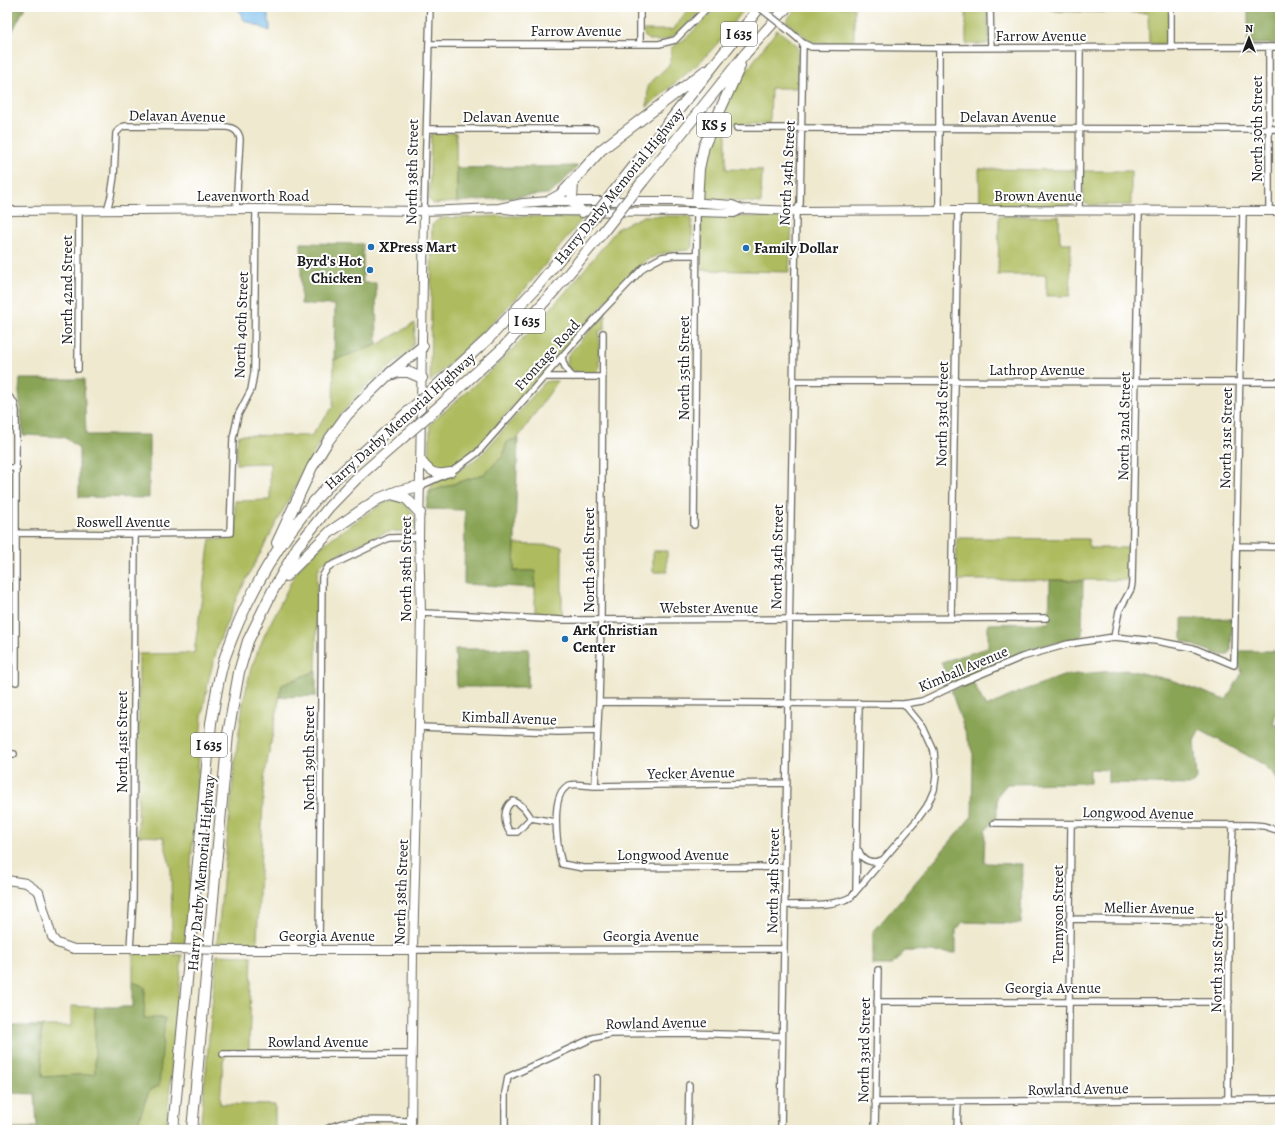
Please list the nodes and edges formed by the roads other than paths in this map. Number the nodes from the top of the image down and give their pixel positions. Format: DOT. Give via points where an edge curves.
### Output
graph roads {
  1 [pos="430,7"];
  2 [pos="640,7"];
  3 [pos="708,7"];
  4 [pos="760,7"];
  5 [pos="787,7"];
  6 [pos="990,7"];
  7 [pos="1171,7"];
  8 [pos="640,43"];
  9 [pos="803,43"];
  10 [pos="430,44"];
  11 [pos="939,48"];
  12 [pos="991,48"];
  13 [pos="1080,48"];
  14 [pos="1171,48"];
  15 [pos="1269,48"];
  16 [pos="1280,48"];
  17 [pos="746,53"];
  18 [pos="717,61"];
  19 [pos="595,128"];
  20 [pos="736,128"];
  21 [pos="426,129"];
  22 [pos="802,129"];
  23 [pos="940,129"];
  24 [pos="1080,129"];
  25 [pos="1268,129"];
  26 [pos="1280,129"];
  27 [pos="573,181"];
  28 [pos="549,201"];
  29 [pos="572,201"];
  30 [pos="697,207"];
  31 [pos="498,208"];
  32 [pos="236,209"];
  33 [pos="256,209"];
  34 [pos="107,210"];
  35 [pos="939,210"];
  36 [pos="958,210"];
  37 [pos="7,211"];
  38 [pos="79,211"];
  39 [pos="424,211"];
  40 [pos="796,211"];
  41 [pos="1079,211"];
  42 [pos="1139,211"];
  43 [pos="1243,211"];
  44 [pos="1269,211"];
  45 [pos="1280,211"];
  46 [pos="582,212"];
  47 [pos="696,255"];
  48 [pos="603,333"];
  49 [pos="423,346"];
  50 [pos="562,356"];
  51 [pos="78,369"];
  52 [pos="386,376"];
  53 [pos="544,377"];
  54 [pos="573,377"];
  55 [pos="602,377"];
  56 [pos="422,378"];
  57 [pos="793,381"];
  58 [pos="954,382"];
  59 [pos="1137,382"];
  60 [pos="1240,382"];
  61 [pos="1280,382"];
  62 [pos="7,395"];
  63 [pos="421,460"];
  64 [pos="7,468"];
  65 [pos="17,468"];
  66 [pos="451,472"];
  67 [pos="420,486"];
  68 [pos="391,494"];
  69 [pos="420,513"];
  70 [pos="694,525"];
  71 [pos="16,533"];
  72 [pos="230,533"];
  73 [pos="135,534"];
  74 [pos="419,537"];
  75 [pos="1236,546"];
  76 [pos="1280,546"];
  77 [pos="265,569"];
  78 [pos="273,590"];
  79 [pos="421,613"];
  80 [pos="951,618"];
  81 [pos="1046,618"];
  82 [pos="788,619"];
  83 [pos="601,620"];
  84 [pos="1114,637"];
  85 [pos="1234,665"];
  86 [pos="16,682"];
  87 [pos="599,702"];
  88 [pos="787,702"];
  89 [pos="859,703"];
  90 [pos="904,704"];
  91 [pos="419,727"];
  92 [pos="597,731"];
  93 [pos="7,754"];
  94 [pos="14,754"];
  95 [pos="787,783"];
  96 [pos="595,786"];
  97 [pos="531,818"];
  98 [pos="555,822"];
  99 [pos="994,823"];
  100 [pos="1070,824"];
  101 [pos="1233,825"];
  102 [pos="1280,831"];
  103 [pos="858,848"];
  104 [pos="884,858"];
  105 [pos="562,864"];
  106 [pos="785,867"];
  107 [pos="7,880"];
  108 [pos="856,890"];
  109 [pos="785,904"];
  110 [pos="1069,919"];
  111 [pos="1229,921"];
  112 [pos="130,949"];
  113 [pos="783,949"];
  114 [pos="319,950"];
  115 [pos="413,950"];
  116 [pos="878,970"];
  117 [pos="877,1002"];
  118 [pos="1069,1002"];
  119 [pos="1229,1002"];
  120 [pos="782,1036"];
  121 [pos="223,1054"];
  122 [pos="412,1054"];
  123 [pos="597,1078"];
  124 [pos="689,1085"];
  125 [pos="1280,1099"];
  126 [pos="1228,1100"];
  127 [pos="1068,1101"];
  128 [pos="875,1102"];
  129 [pos="958,1102"];
  130 [pos="411,1121"];
  131 [pos="173,1130"];
  132 [pos="192,1130"];
  133 [pos="325,1130"];
  134 [pos="411,1130"];
  135 [pos="505,1130"];
  136 [pos="596,1130"];
  137 [pos="688,1130"];
  138 [pos="781,1130"];
  139 [pos="875,1130"];
  140 [pos="957,1130"];
  1 -- 10 [label="street, North 38th Street"];
  2 -- 8 [label="street"];
  3 -- 8 [label="street, Farrow Avenue" via="675,40 659,44"];
  4 -- 9 [label="street, bridge"];
  4 -- 18 [label="highway, Harry Darby Memorial Highway / I 635"];
  5 -- 17 [label="highway, Harry Darby Memorial Highway / I 635"];
  6 -- 12 [label="street"];
  7 -- 14 [label="street"];
  8 -- 10 [label="street, Farrow Avenue"];
  9 -- 11 [label="street, Farrow Avenue" via="811,47"];
  9 -- 22 [label="street, North 34th Street"];
  10 -- 21 [label="street, North 38th Street"];
  11 -- 12 [label="street, Farrow Avenue"];
  11 -- 23 [label="street"];
  12 -- 13 [label="street, Farrow Avenue"];
  13 -- 14 [label="street, Farrow Avenue"];
  13 -- 24 [label="street"];
  14 -- 15 [label="street, Farrow Avenue"];
  15 -- 16 [label="street, Farrow Avenue"];
  15 -- 25 [label="street, North 30th Street"];
  17 -- 30 [label="highway, KS 5" via="704,146 699,168"];
  17 -- 78 [label="highway, Harry Darby Memorial Highway / I 635, bridge" via="555,290 503,348 357,478 329,507 298,546"];
  18 -- 27 [label="highway" via="601,150"];
  18 -- 77 [label="highway, Harry Darby Memorial Highway / I 635, bridge" via="535,289 489,338 330,484 300,518"];
  19 -- 21 [label="street, Delavan Avenue"];
  20 -- 22 [label="street, Delavan Avenue"];
  21 -- 39 [label="street, North 38th Street"];
  22 -- 23 [label="street, Delavan Avenue"];
  22 -- 40 [label="street, North 34th Street" via="800,204"];
  23 -- 24 [label="street, Delavan Avenue"];
  23 -- 35 [label="street"];
  24 -- 25 [label="street, Delavan Avenue"];
  24 -- 41 [label="street"];
  25 -- 26 [label="street, Delavan Avenue"];
  25 -- 44 [label="street, North 30th Street"];
  27 -- 28 [label="highway" via="560,195"];
  27 -- 29 [label="highway"];
  28 -- 29 [label="main road, Leavenworth Road"];
  28 -- 31 [label="main road, Leavenworth Road"];
  29 -- 30 [label="main road, Leavenworth Road"];
  29 -- 46 [label="highway"];
  30 -- 40 [label="main road, Leavenworth Road" via="732,205 742,209"];
  30 -- 46 [label="main road, Leavenworth Road"];
  30 -- 47 [label="street, North 35th Street"];
  31 -- 39 [label="main road, Leavenworth Road"];
  31 -- 46 [label="main road, Leavenworth Road"];
  32 -- 33 [label="main road, Leavenworth Road"];
  32 -- 34 [label="main road, Leavenworth Road"];
  32 -- 34 [label="street, Delavan Avenue" via="240,138 236,130 227,127 126,126 116,133 114,176"];
  33 -- 39 [label="main road, Leavenworth Road"];
  33 -- 72 [label="street, North 40th Street" via="254,373 251,390 238,415 233,438"];
  34 -- 38 [label="main road, Leavenworth Road"];
  35 -- 36 [label="main road, Brown Avenue"];
  35 -- 40 [label="main road, Brown Avenue"];
  36 -- 41 [label="main road, Brown Avenue"];
  36 -- 58 [label="street, North 33rd Street"];
  37 -- 38 [label="main road, Leavenworth Road"];
  38 -- 51 [label="street, North 42nd Street"];
  39 -- 49 [label="main road, North 38th Street"];
  40 -- 57 [label="street, North 34th Street"];
  41 -- 42 [label="main road, Brown Avenue"];
  42 -- 43 [label="main road, Brown Avenue"];
  42 -- 59 [label="street, North 32nd Street"];
  43 -- 44 [label="main road, Brown Avenue"];
  43 -- 60 [label="street, North 31st Street"];
  44 -- 45 [label="main road, Brown Avenue"];
  47 -- 50 [label="street, Frontage Road" via="662,257 644,267"];
  47 -- 70 [label="street, North 35th Street"];
  48 -- 55 [label="street, North 36th Street"];
  49 -- 52 [label="highway"];
  49 -- 56 [label="main road, North 38th Street"];
  50 -- 53 [label="street, Frontage Road"];
  50 -- 54 [label="street" via="565,368"];
  52 -- 56 [label="highway" via="408,372"];
  52 -- 77 [label="highway" via="347,415 312,467"];
  53 -- 54 [label="street"];
  53 -- 66 [label="street, Frontage Road" via="477,453"];
  54 -- 55 [label="street"];
  55 -- 83 [label="street, North 36th Street"];
  56 -- 63 [label="main road, North 38th Street"];
  57 -- 58 [label="street, Lathrop Avenue"];
  57 -- 82 [label="street, North 34th Street"];
  58 -- 59 [label="street, Lathrop Avenue"];
  58 -- 80 [label="street, North 33rd Street"];
  59 -- 60 [label="street, Lathrop Avenue"];
  59 -- 84 [label="street, North 32nd Street" via="1132,583 1119,611"];
  60 -- 61 [label="street, Lathrop Avenue"];
  60 -- 75 [label="street, North 31st Street"];
  62 -- 65 [label="street" via="14,402 16,411"];
  63 -- 66 [label="main road" via="434,473"];
  63 -- 67 [label="main road, North 38th Street"];
  64 -- 65 [label="street"];
  65 -- 71 [label="street"];
  66 -- 67 [label="street, Frontage Road"];
  67 -- 68 [label="highway"];
  67 -- 69 [label="main road, North 38th Street"];
  68 -- 69 [label="highway" via="406,498"];
  68 -- 78 [label="highway" via="378,499 331,531"];
  69 -- 74 [label="main road, North 38th Street"];
  71 -- 73 [label="street, Roswell Avenue"];
  71 -- 86 [label="street"];
  72 -- 73 [label="street, Roswell Avenue"];
  73 -- 112 [label="street, North 41st Street" via="133,892"];
  74 -- 79 [label="main road, North 38th Street"];
  74 -- 114 [label="street, North 39th Street" via="389,538 328,567 322,577"];
  75 -- 76 [label="street"];
  75 -- 85 [label="street, North 31st Street"];
  77 -- 131 [label="highway, Harry Darby Memorial Highway / I 635" via="224,658 211,723"];
  78 -- 132 [label="highway, Harry Darby Memorial Highway / I 635" via="248,641 239,672 228,734"];
  79 -- 83 [label="street, Webster Avenue"];
  79 -- 91 [label="main road, North 38th Street"];
  80 -- 81 [label="street, Webster Avenue"];
  80 -- 82 [label="street, Webster Avenue"];
  82 -- 83 [label="street, Webster Avenue"];
  82 -- 88 [label="street, North 34th Street"];
  83 -- 87 [label="street, North 36th Street"];
  84 -- 85 [label="street, Kimball Avenue" via="1193,648"];
  84 -- 90 [label="street, Kimball Avenue" via="1068,644 1022,657 922,701"];
  87 -- 88 [label="street, Kimball Avenue"];
  87 -- 92 [label="street, North 36th Street"];
  88 -- 89 [label="street, Kimball Avenue"];
  88 -- 95 [label="street, North 34th Street"];
  89 -- 90 [label="street, Kimball Avenue"];
  89 -- 103 [label="street"];
  90 -- 104 [label="street" via="923,727 934,752 936,776 934,790 927,806"];
  91 -- 92 [label="street, Kimball Avenue"];
  91 -- 115 [label="main road, North 38th Street"];
  92 -- 96 [label="street, North 36th Street"];
  93 -- 94 [label="street"];
  95 -- 96 [label="street, Yecker Avenue"];
  95 -- 106 [label="street, North 34th Street"];
  96 -- 98 [label="street, Yecker Avenue" via="571,784 565,788 561,793"];
  97 -- 97 [label="street" via="522,806 513,801 508,804 506,827 510,832 517,832"];
  97 -- 98 [label="street"];
  98 -- 105 [label="street, Yecker Avenue"];
  99 -- 100 [label="street, Longwood Avenue"];
  100 -- 101 [label="street, Longwood Avenue"];
  100 -- 110 [label="street, Tennyson Street"];
  101 -- 102 [label="street, Longwood Avenue" via="1264,826"];
  101 -- 111 [label="street, North 31st Street"];
  103 -- 104 [label="street" via="860,856 866,861 874,862"];
  103 -- 108 [label="street"];
  104 -- 108 [label="street"];
  105 -- 106 [label="street, Longwood Avenue" via="583,868"];
  106 -- 109 [label="street, North 34th Street"];
  107 -- 112 [label="main road, Georgia Avenue" via="26,883 39,892 52,937 57,943 74,949"];
  108 -- 109 [label="street" via="851,897 833,903"];
  109 -- 113 [label="street, North 34th Street"];
  110 -- 111 [label="street, Mellier Avenue"];
  110 -- 118 [label="street, Tennyson Street"];
  111 -- 119 [label="street, North 31st Street"];
  112 -- 114 [label="main road, Georgia Avenue, bridge"];
  113 -- 115 [label="street, Georgia Avenue"];
  113 -- 120 [label="street, North 34th Street"];
  114 -- 115 [label="main road, Georgia Avenue"];
  115 -- 122 [label="main road, North 38th Street"];
  116 -- 117 [label="street, North 33rd Street"];
  117 -- 118 [label="street, Georgia Avenue"];
  117 -- 128 [label="street, North 33rd Street"];
  118 -- 119 [label="street, Georgia Avenue"];
  118 -- 127 [label="street, Tennyson Street"];
  119 -- 126 [label="street, North 31st Street"];
  120 -- 135 [label="street, Rowland Avenue" via="685,1033 612,1034 593,1038 508,1076"];
  120 -- 138 [label="street, North 34th Street"];
  121 -- 122 [label="street, Rowland Avenue"];
  122 -- 130 [label="main road, North 38th Street"];
  123 -- 136 [label="street"];
  124 -- 137 [label="street"];
  125 -- 126 [label="street, Rowland Avenue"];
  126 -- 127 [label="street, Rowland Avenue"];
  127 -- 129 [label="street, Rowland Avenue"];
  128 -- 129 [label="street, Rowland Avenue"];
  128 -- 139 [label="street, North 33rd Street"];
  129 -- 140 [label="street"];
  130 -- 133 [label="street" via="357,1121"];
  130 -- 134 [label="main road, North 38th Street"];
}
